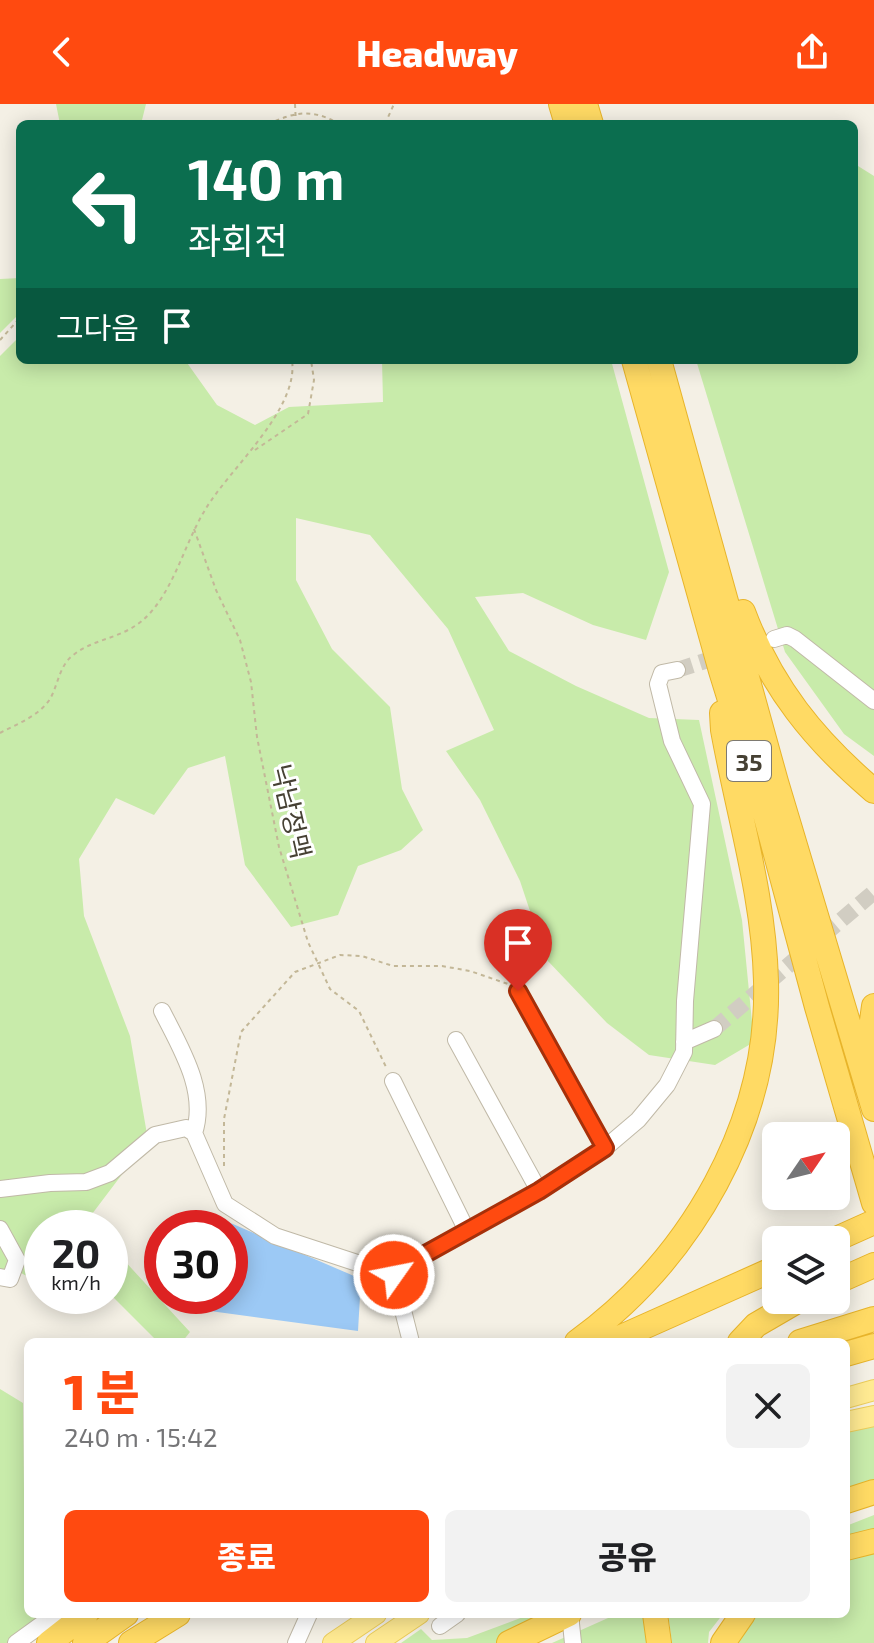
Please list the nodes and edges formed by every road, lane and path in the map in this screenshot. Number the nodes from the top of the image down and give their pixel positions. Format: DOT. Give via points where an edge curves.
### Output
graph roads {
  1 [pos="295,104"];
  2 [pos="295,112"];
  3 [pos="277,120"];
  4 [pos="296,120"];
  5 [pos="332,120"];
  6 [pos="16,322"];
  7 [pos="0,340"];
  8 [pos="292,364"];
  9 [pos="312,364"];
  10 [pos="635,364"];
  11 [pos="660,364"];
  12 [pos="250,454"];
  13 [pos="693,478"];
  14 [pos="194,529"];
  15 [pos="774,639"];
  16 [pos="677,670"];
  17 [pos="721,671"];
  18 [pos="874,701"];
  19 [pos="0,733"];
  20 [pos="874,791"];
  21 [pos="317,962"];
  22 [pos="518,991"];
  23 [pos="874,1006"];
  24 [pos="162,1011"];
  25 [pos="714,1029"];
  26 [pos="456,1040"];
  27 [pos="684,1042"];
  28 [pos="874,1068"];
  29 [pos="393,1081"];
  30 [pos="874,1109"];
  31 [pos="194,1133"];
  32 [pos="605,1148"];
  33 [pos="224,1173"];
  34 [pos="0,1189"];
  35 [pos="539,1191"];
  36 [pos="874,1203"];
  37 [pos="874,1222"];
  38 [pos="0,1229"];
  39 [pos="467,1231"];
  40 [pos="850,1233"];
  41 [pos="874,1265"];
  42 [pos="762,1274"];
  43 [pos="394,1275"];
  44 [pos="850,1276"];
  45 [pos="0,1277"];
  46 [pos="777,1314"];
  47 [pos="874,1319"];
  48 [pos="748,1333"];
  49 [pos="410,1338"];
  50 [pos="582,1338"];
  51 [pos="619,1338"];
  52 [pos="813,1338"];
  53 [pos="874,1346"];
  54 [pos="850,1353"];
  55 [pos="874,1390"];
  56 [pos="850,1397"];
  57 [pos="874,1416"];
  58 [pos="850,1421"];
  59 [pos="874,1492"];
  60 [pos="850,1500"];
  61 [pos="874,1541"];
  62 [pos="850,1547"];
  63 [pos="50,1618"];
  64 [pos="81,1618"];
  65 [pos="120,1618"];
  66 [pos="172,1618"];
  67 [pos="307,1618"];
  68 [pos="370,1618"];
  69 [pos="413,1618"];
  70 [pos="451,1618"];
  71 [pos="561,1618"];
  72 [pos="570,1618"];
  73 [pos="656,1618"];
  74 [pos="740,1618"];
  75 [pos="440,1626"];
  76 [pos="16,1643"];
  77 [pos="49,1643"];
  78 [pos="85,1643"];
  79 [pos="131,1643"];
  80 [pos="296,1643"];
  81 [pos="333,1643"];
  82 [pos="376,1643"];
  83 [pos="509,1643"];
  84 [pos="573,1643"];
  85 [pos="659,1643"];
  86 [pos="723,1643"];
  1 -- 2 [label="path"];
  2 -- 3 [label="path"];
  2 -- 4 [label="path"];
  2 -- 5 [label="path"];
  6 -- 7 [label="path"];
  8 -- 12 [label="path" via="281,405"];
  9 -- 12 [label="path" via="308,414"];
  10 -- 17 [label="highway, 35"];
  11 -- 13 [label="highway, 35"];
  12 -- 14 [label="path" via="235,466"];
  13 -- 20 [label="highway" via="749,628 786,699 812,733"];
  13 -- 30 [label="highway, 35" via="776,782"];
  14 -- 19 [label="path" via="169,588 150,614 126,633 72,656 48,702"];
  14 -- 21 [label="path, 낙남정맥" via="240,640 279,847"];
  15 -- 18 [label="street" via="795,639"];
  16 -- 27 [label="street" via="662,673 661,705 702,804"];
  17 -- 36 [label="highway, 35"];
  17 -- 50 [label="highway" via="723,730 763,940 765,1020 756,1084 719,1180 677,1245 634,1295"];
  21 -- 22 [label="path" via="340,955 393,966 442,966 504,981"];
  21 -- 29 [label="path, 낙남정맥" via="330,989 359,1011"];
  21 -- 33 [label="path" via="295,972 241,1032 224,1119"];
  22 -- 32 [label="street"];
  23 -- 28 [label="highway"];
  24 -- 31 [label="street" via="196,1091"];
  25 -- 27 [label="street"];
  26 -- 35 [label="street"];
  27 -- 32 [label="street" via="667,1085"];
  29 -- 39 [label="street"];
  31 -- 34 [label="street" via="186,1128 155,1135 110,1173 86,1182"];
  31 -- 43 [label="street" via="225,1204 275,1236"];
  32 -- 35 [label="street"];
  35 -- 39 [label="street"];
  37 -- 40 [label="highway"];
  38 -- 45 [label="street" via="17,1260 10,1279"];
  39 -- 43 [label="street"];
  41 -- 44 [label="highway"];
  42 -- 51 [label="highway"];
  43 -- 49 [label="street"];
  46 -- 48 [label="highway"];
  47 -- 52 [label="highway"];
  53 -- 54 [label="highway"];
  55 -- 56 [label="main road"];
  57 -- 58 [label="main road"];
  59 -- 60 [label="highway"];
  61 -- 62 [label="highway"];
  63 -- 76 [label="street"];
  64 -- 77 [label="highway"];
  65 -- 78 [label="highway"];
  66 -- 79 [label="highway"];
  67 -- 80 [label="street"];
  68 -- 81 [label="main road"];
  69 -- 82 [label="main road"];
  70 -- 75 [label="street"];
  71 -- 83 [label="highway"];
  72 -- 84 [label="street"];
  73 -- 85 [label="highway"];
  74 -- 86 [label="highway"];
}
